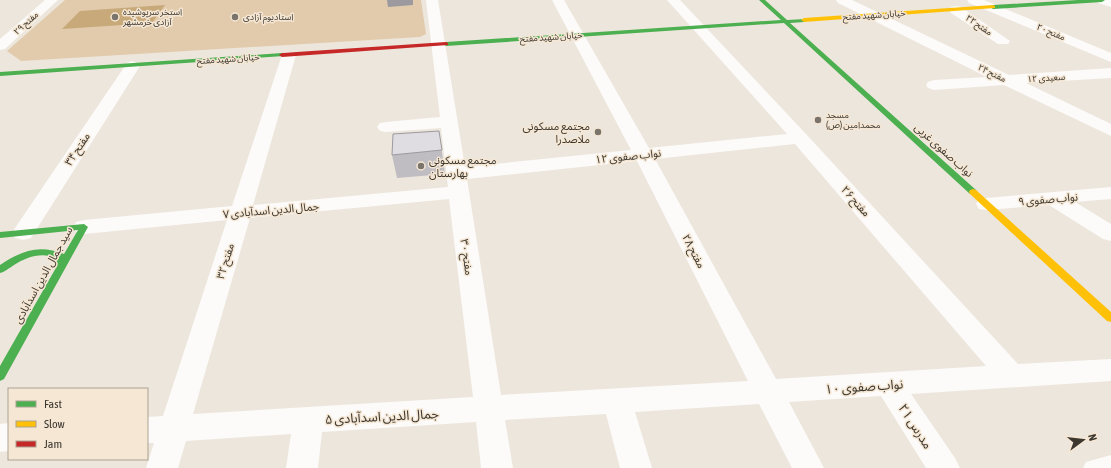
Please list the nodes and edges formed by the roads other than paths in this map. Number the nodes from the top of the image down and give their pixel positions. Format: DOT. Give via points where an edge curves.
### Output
graph roads {
  1 [pos="52,0"];
  2 [pos="432,0"];
  3 [pos="558,0"];
  4 [pos="673,0"];
  5 [pos="762,0"];
  6 [pos="842,0"];
  7 [pos="973,0"];
  8 [pos="1040,0"];
  9 [pos="1102,0"];
  10 [pos="1111,3"];
  11 [pos="1050,4"];
  12 [pos="990,7"];
  13 [pos="956,10"];
  14 [pos="874,15"];
  15 [pos="785,21"];
  16 [pos="698,27"];
  17 [pos="577,36"];
  18 [pos="1003,41"];
  19 [pos="438,45"];
  20 [pos="0,46"];
  21 [pos="289,55"];
  22 [pos="1111,58"];
  23 [pos="132,66"];
  24 [pos="1111,73"];
  25 [pos="0,74"];
  26 [pos="1007,81"];
  27 [pos="934,86"];
  28 [pos="448,122"];
  29 [pos="386,127"];
  30 [pos="1111,131"];
  31 [pos="800,138"];
  32 [pos="643,154"];
  33 [pos="456,183"];
  34 [pos="1111,193"];
  35 [pos="1053,198"];
  36 [pos="986,204"];
  37 [pos="240,213"];
  38 [pos="84,228"];
  39 [pos="1111,234"];
  40 [pos="0,235"];
  41 [pos="16,242"];
  42 [pos="62,266"];
  43 [pos="0,267"];
  44 [pos="0,270"];
  45 [pos="1111,318"];
  46 [pos="1111,370"];
  47 [pos="0,376"];
  48 [pos="1012,377"];
  49 [pos="889,385"];
  50 [pos="768,392"];
  51 [pos="618,402"];
  52 [pos="489,409"];
  53 [pos="308,420"];
  54 [pos="160,429"];
  55 [pos="1111,463"];
  56 [pos="162,468"];
  57 [pos="302,468"];
  58 [pos="497,468"];
  59 [pos="636,468"];
  60 [pos="808,468"];
  61 [pos="944,468"];
  62 [pos="1092,468"];
  1 -- 20 [label="street, مفتح ۲۹"];
  2 -- 19 [label="street, مفتح ۳۰"];
  3 -- 17 [label="street, مفتح ۲۸"];
  4 -- 16 [label="street, مفتح ۲۶"];
  5 -- 15 [label="street, نواب صفوی غربی"];
  6 -- 14 [label="street, مفتح ۲۴"];
  7 -- 12 [label="street, مفتح ۲۰"];
  8 -- 11 [label="lane"];
  9 -- 10 [label="street"];
  9 -- 11 [label="street, خیابان شهید مفتح"];
  11 -- 12 [label="street, خیابان شهید مفتح"];
  12 -- 13 [label="street, خیابان شهید مفتح"];
  12 -- 22 [label="street, مفتح ۲۰"];
  13 -- 14 [label="street, خیابان شهید مفتح"];
  13 -- 18 [label="street, مفتح ۲۲"];
  14 -- 15 [label="street, خیابان شهید مفتح"];
  14 -- 26 [label="street, مفتح ۲۴"];
  15 -- 16 [label="street, خیابان شهید مفتح"];
  15 -- 36 [label="street, نواب صفوی غربی"];
  16 -- 17 [label="street, خیابان شهید مفتح"];
  16 -- 31 [label="street, مفتح ۲۶"];
  17 -- 19 [label="street, خیابان شهید مفتح"];
  17 -- 32 [label="street, مفتح ۲۸"];
  19 -- 21 [label="street, خیابان شهید مفتح"];
  19 -- 28 [label="street, مفتح ۳۰"];
  21 -- 23 [label="street, خیابان شهید مفتح"];
  21 -- 37 [label="street, مفتح ۳۲"];
  23 -- 25 [label="street, خیابان شهید مفتح"];
  23 -- 41 [label="street, مفتح ۳۴"];
  24 -- 26 [label="street, سعیدی ۱۲"];
  26 -- 27 [label="street, سعیدی ۱۲"];
  26 -- 30 [label="street, مفتح ۲۴"];
  28 -- 29 [label="street"];
  28 -- 33 [label="street, مفتح ۳۰"];
  31 -- 32 [label="street, نواب صفوی ۱۲"];
  31 -- 48 [label="street, مفتح ۲۶"];
  32 -- 33 [label="street, نواب صفوی ۱۲"];
  32 -- 50 [label="street, مفتح ۲۸"];
  33 -- 37 [label="street, جمال الدین اسدآبادی ۷"];
  33 -- 52 [label="street, مفتح ۳۰"];
  34 -- 35 [label="street, نواب صفوی ۹"];
  35 -- 36 [label="street, نواب صفوی ۹"];
  35 -- 39 [label="street"];
  36 -- 45 [label="street, نواب صفوی غربی"];
  37 -- 38 [label="street, جمال الدین اسدآبادی ۷"];
  37 -- 54 [label="street, مفتح ۳۲"];
  38 -- 41 [label="street"];
  38 -- 42 [label="street, سید جمال الدین اسدآبادی"];
  40 -- 41 [label="street"];
  41 -- 43 [label="street"];
  42 -- 44 [label="street" via="61,256 56,252 39,252 19,258"];
  42 -- 47 [label="street, سید جمال الدین اسدآبادی"];
  46 -- 48 [label="street, نواب صفوی ۱۰"];
  48 -- 49 [label="street, نواب صفوی ۱۰"];
  49 -- 50 [label="street, نواب صفوی ۱۰"];
  49 -- 61 [label="street, مدرس ۲۱"];
  50 -- 51 [label="street, نواب صفوی ۱۰"];
  50 -- 60 [label="street, مفتح ۲۸"];
  51 -- 52 [label="street, جمال الدین اسدآبادی ۵"];
  51 -- 59 [label="street"];
  52 -- 53 [label="street, جمال الدین اسدآبادی ۵"];
  52 -- 58 [label="street, مفتح ۳۰"];
  53 -- 54 [label="street, جمال الدین اسدآبادی ۵"];
  53 -- 57 [label="street"];
  54 -- 56 [label="street, مفتح ۳۲"];
  55 -- 62 [label="lane"];
}
